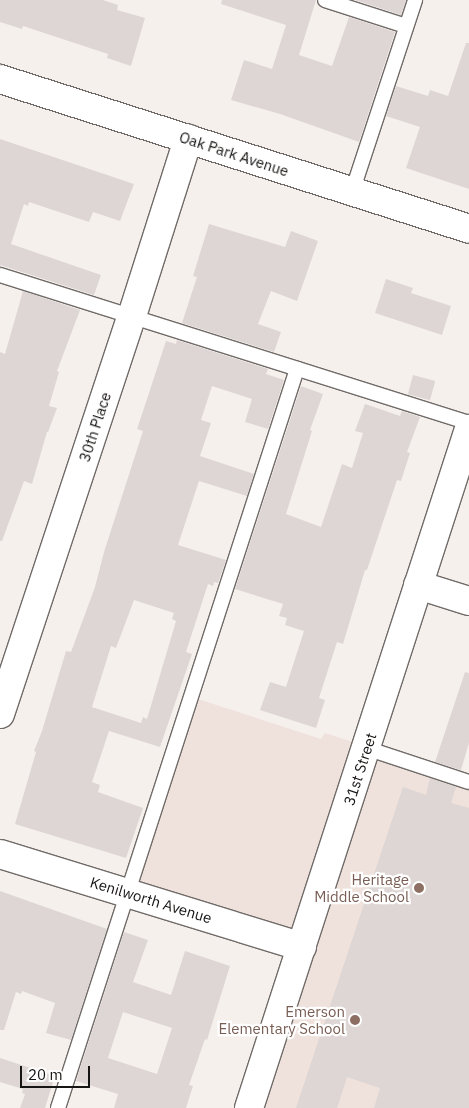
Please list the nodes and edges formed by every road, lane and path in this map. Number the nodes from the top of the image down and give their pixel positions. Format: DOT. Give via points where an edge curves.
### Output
graph roads {
  1 [pos="325,0"];
  2 [pos="415,0"];
  3 [pos="406,26"];
  4 [pos="0,79"];
  5 [pos="188,140"];
  6 [pos="352,192"];
  7 [pos="469,229"];
  8 [pos="0,275"];
  9 [pos="132,316"];
  10 [pos="297,368"];
  11 [pos="469,423"];
  12 [pos="469,429"];
  13 [pos="418,586"];
  14 [pos="469,601"];
  15 [pos="0,714"];
  16 [pos="366,748"];
  17 [pos="469,782"];
  18 [pos="0,854"];
  19 [pos="129,892"];
  20 [pos="302,947"];
  21 [pos="58,1108"];
  22 [pos="249,1108"];
  1 -- 3 [label="lane"];
  2 -- 3 [label="lane"];
  3 -- 6 [label="lane"];
  4 -- 5 [label="street, Oak Park Avenue"];
  5 -- 6 [label="street, Oak Park Avenue"];
  5 -- 9 [label="street, 30th Place"];
  6 -- 7 [label="street, Oak Park Avenue"];
  8 -- 9 [label="lane"];
  9 -- 10 [label="lane"];
  9 -- 15 [label="street, 30th Place"];
  10 -- 11 [label="lane"];
  10 -- 19 [label="lane"];
  12 -- 13 [label="street, 31st Street"];
  13 -- 14 [label="street"];
  13 -- 16 [label="street, 31st Street"];
  16 -- 17 [label="lane"];
  16 -- 20 [label="street, 31st Street"];
  18 -- 19 [label="street, Kenilworth Avenue"];
  19 -- 20 [label="street, Kenilworth Avenue"];
  19 -- 21 [label="lane"];
  20 -- 22 [label="street, 31st Street"];
}
